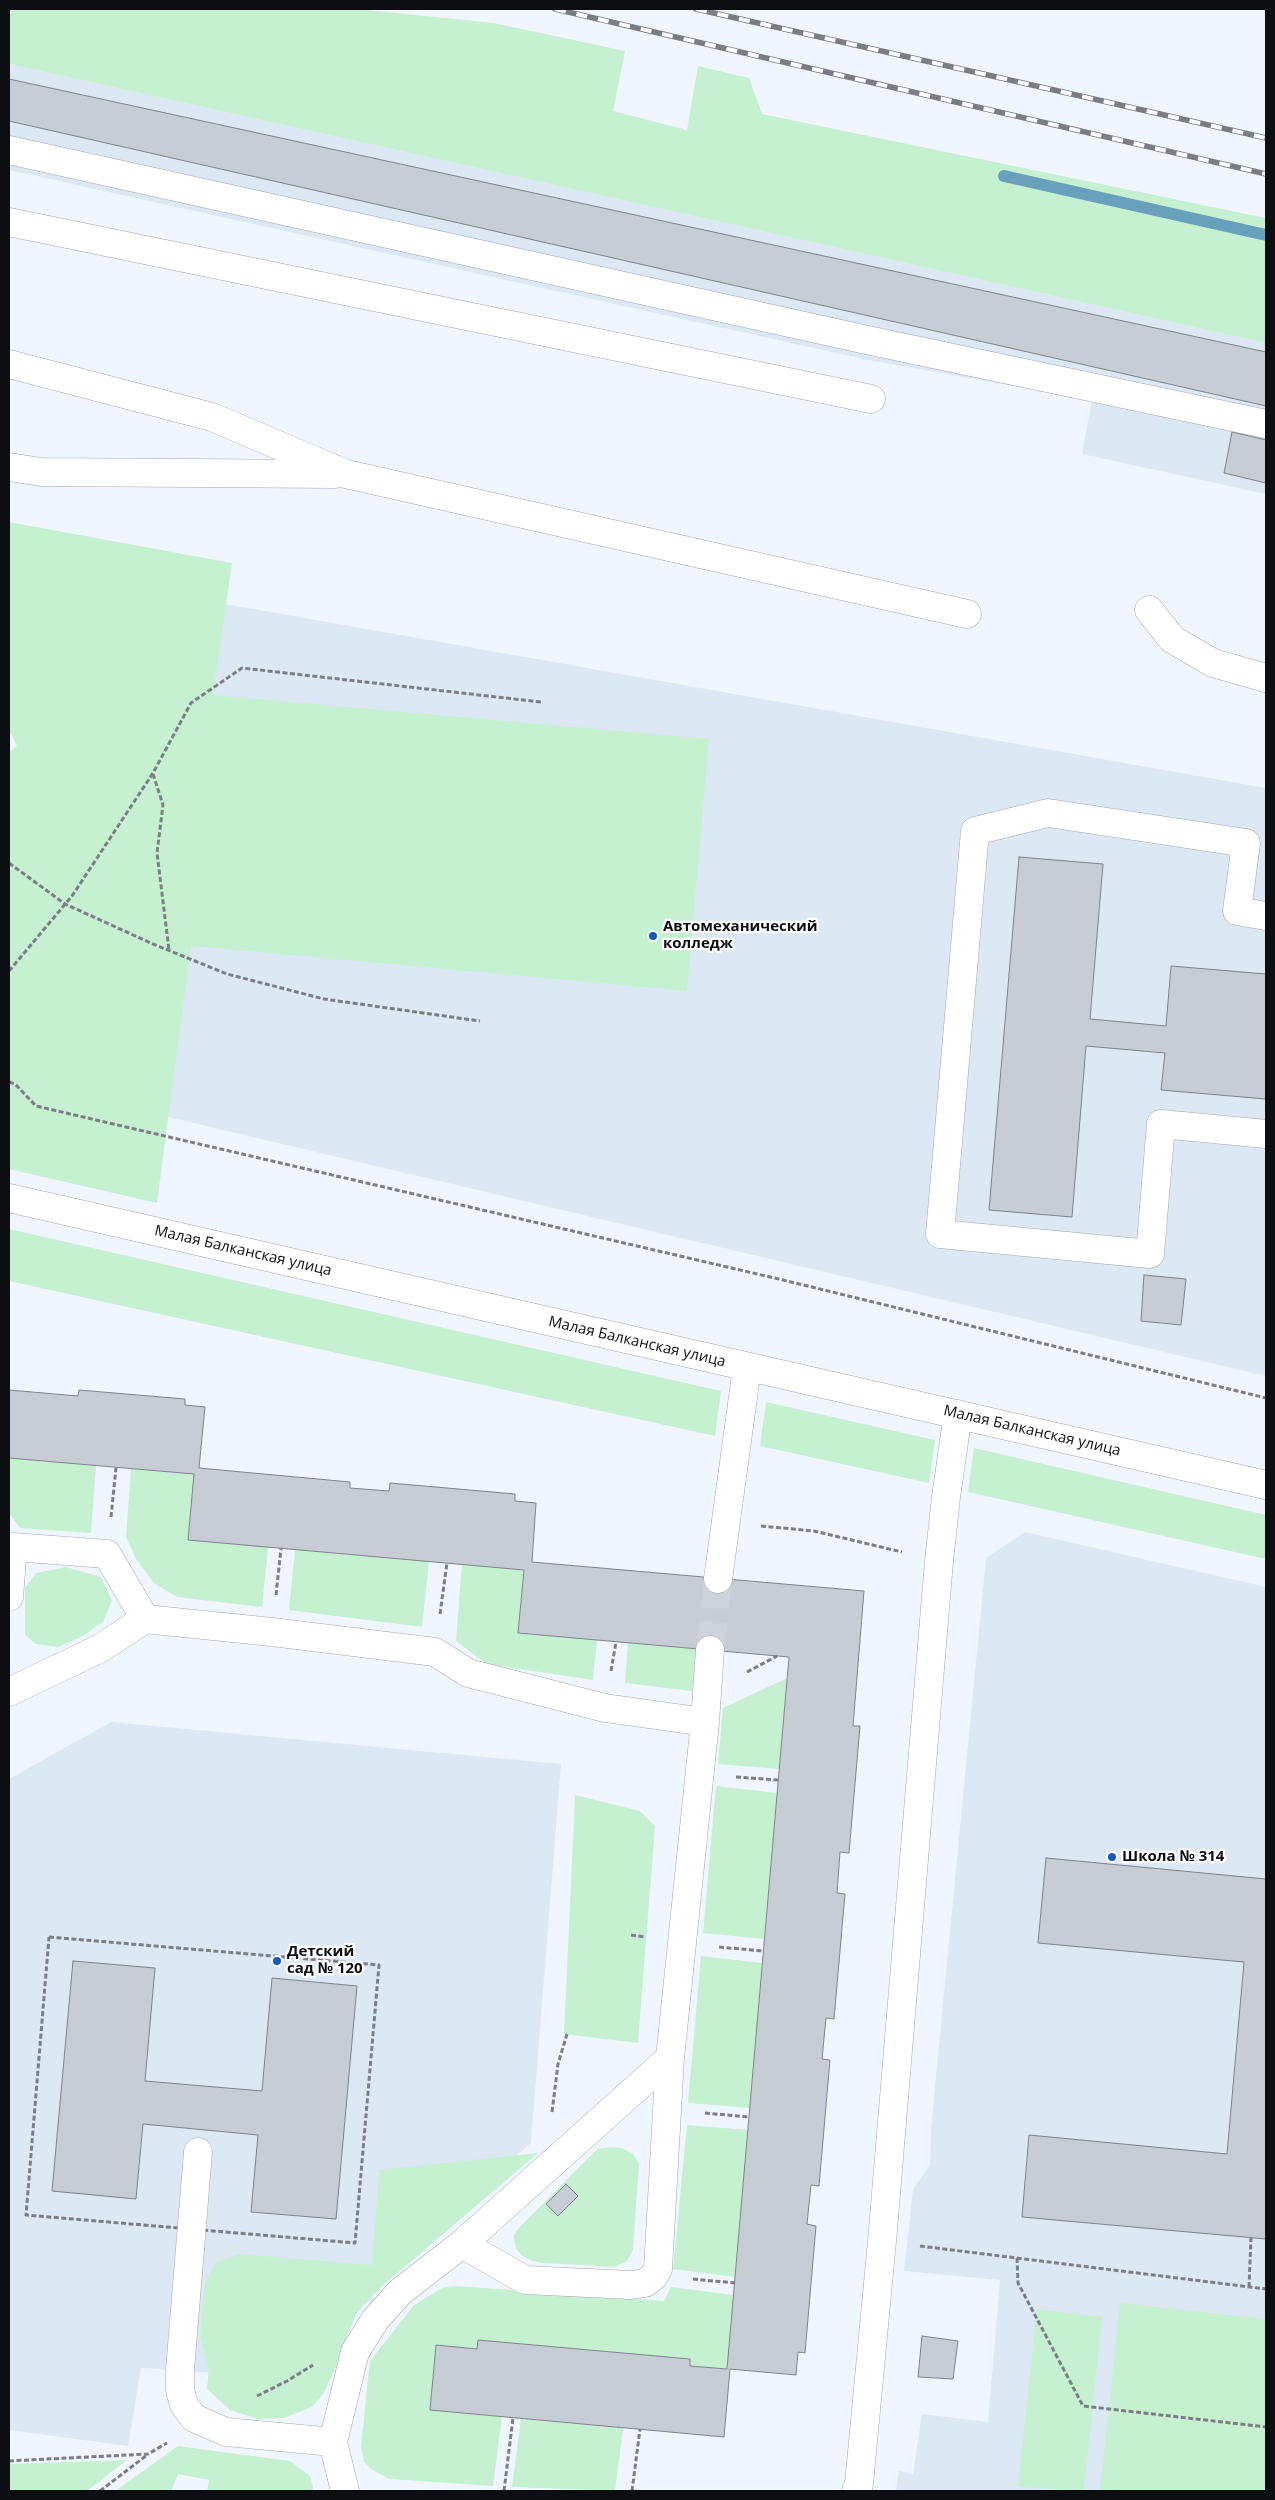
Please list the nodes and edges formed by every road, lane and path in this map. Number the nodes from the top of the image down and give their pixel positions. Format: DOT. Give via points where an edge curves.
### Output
graph roads {
  1 [pos="9,150"];
  2 [pos="9,222"];
  3 [pos="9,364"];
  4 [pos="871,400"];
  5 [pos="1266,424"];
  6 [pos="9,467"];
  7 [pos="346,474"];
  8 [pos="1149,610"];
  9 [pos="967,614"];
  10 [pos="1266,678"];
  11 [pos="541,702"];
  12 [pos="153,773"];
  13 [pos="9,864"];
  14 [pos="65,904"];
  15 [pos="1266,916"];
  16 [pos="169,951"];
  17 [pos="9,971"];
  18 [pos="480,1020"];
  19 [pos="9,1082"];
  20 [pos="1266,1134"];
  21 [pos="9,1198"];
  22 [pos="747,1368"];
  23 [pos="1266,1398"];
  24 [pos="958,1414"];
  25 [pos="116,1468"];
  26 [pos="1266,1485"];
  27 [pos="755,1525"];
  28 [pos="281,1549"];
  29 [pos="904,1552"];
  30 [pos="107,1554"];
  31 [pos="447,1563"];
  32 [pos="718,1579"];
  33 [pos="9,1597"];
  34 [pos="145,1619"];
  35 [pos="272,1632"];
  36 [pos="710,1650"];
  37 [pos="435,1652"];
  38 [pos="9,1692"];
  39 [pos="705,1722"];
  40 [pos="566,2034"];
  41 [pos="670,2058"];
  42 [pos="666,2109"];
  43 [pos="749,2117"];
  44 [pos="198,2152"];
  45 [pos="546,2170"];
  46 [pos="192,2229"];
  47 [pos="1251,2238"];
  48 [pos="882,2241"];
  49 [pos="462,2244"];
  50 [pos="1017,2258"];
  51 [pos="1249,2288"];
  52 [pos="1266,2289"];
  53 [pos="319,2361"];
  54 [pos="255,2398"];
  55 [pos="194,2418"];
  56 [pos="513,2418"];
  57 [pos="1266,2426"];
  58 [pos="640,2429"];
  59 [pos="333,2442"];
  60 [pos="148,2454"];
  61 [pos="9,2461"];
  62 [pos="100,2491"];
  63 [pos="345,2491"];
  64 [pos="504,2491"];
  65 [pos="632,2491"];
  66 [pos="856,2491"];
  1 -- 5 [label="street" via="867,340"];
  2 -- 4 [label="street"];
  3 -- 7 [label="street" via="212,417"];
  6 -- 7 [label="street" via="41,472"];
  7 -- 9 [label="street"];
  8 -- 10 [label="street" via="1172,639 1213,663"];
  11 -- 12 [label="path" via="242,668 191,702"];
  12 -- 14 [label="path"];
  12 -- 16 [label="path" via="162,805 157,853"];
  13 -- 14 [label="path"];
  14 -- 16 [label="path"];
  14 -- 17 [label="path"];
  15 -- 20 [label="street" via="1237,911 1246,842 1048,813 975,832 940,1234 1150,1254 1161,1124"];
  16 -- 18 [label="path" via="227,974 324,999"];
  19 -- 23 [label="path" via="36,1106 783,1280"];
  21 -- 22 [label="street, Малая Балканская улица"];
  22 -- 24 [label="street, Малая Балканская улица"];
  22 -- 32 [label="street"];
  24 -- 26 [label="street, Малая Балканская улица"];
  24 -- 48 [label="street" via="939,1561"];
  25 -- 30 [label="path"];
  27 -- 29 [label="path" via="814,1531"];
  28 -- 35 [label="path"];
  30 -- 33 [label="street" via="13,1547"];
  30 -- 34 [label="street"];
  31 -- 37 [label="path"];
  34 -- 35 [label="street"];
  34 -- 38 [label="street" via="101,1648"];
  35 -- 37 [label="street"];
  36 -- 39 [label="street"];
  37 -- 39 [label="street" via="468,1673 606,1708"];
  39 -- 41 [label="street"];
  40 -- 45 [label="path" via="558,2064"];
  41 -- 42 [label="street"];
  41 -- 45 [label="street"];
  42 -- 43 [label="path"];
  42 -- 49 [label="street" via="658,2269 645,2283 525,2280"];
  44 -- 46 [label="street"];
  45 -- 49 [label="street"];
  46 -- 46 [label="path" via="26,2215 50,1937 379,1965 355,2243"];
  46 -- 55 [label="street" via="180,2390 184,2405"];
  47 -- 51 [label="path"];
  48 -- 50 [label="path"];
  48 -- 66 [label="street"];
  49 -- 59 [label="street" via="400,2292 375,2320 355,2352"];
  50 -- 51 [label="path"];
  50 -- 57 [label="path" via="1018,2283 1084,2406"];
  51 -- 52 [label="path"];
  53 -- 54 [label="path"];
  55 -- 59 [label="street" via="226,2432"];
  55 -- 60 [label="path" via="174,2439"];
  56 -- 64 [label="path"];
  58 -- 65 [label="path"];
  59 -- 63 [label="street"];
  60 -- 61 [label="path"];
  60 -- 62 [label="path"];
}
